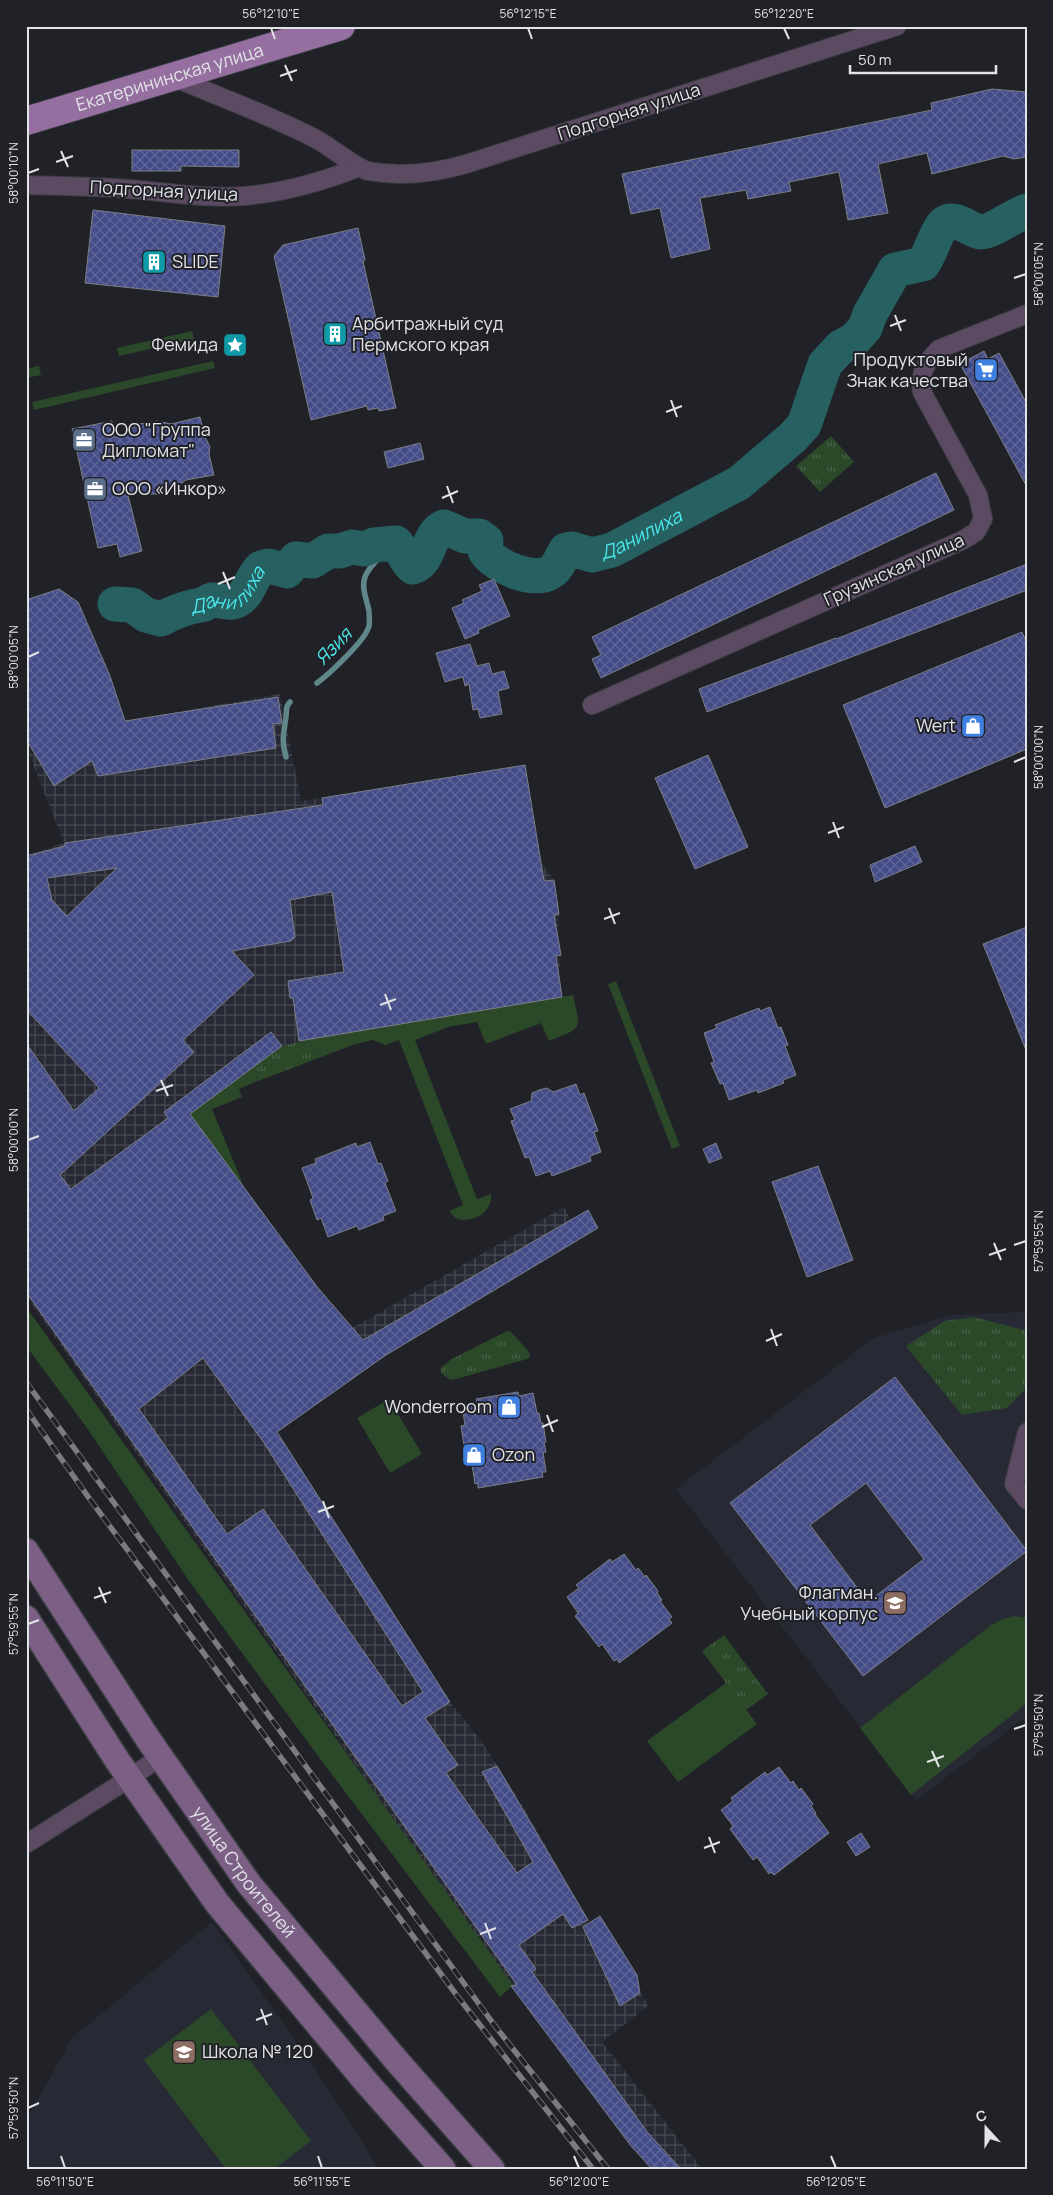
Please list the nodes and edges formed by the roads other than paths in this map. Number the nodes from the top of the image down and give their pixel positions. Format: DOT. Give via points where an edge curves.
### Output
graph roads {
  1 [pos="341,26"];
  2 [pos="897,26"];
  3 [pos="173,77"];
  4 [pos="26,121"];
  5 [pos="358,168"];
  6 [pos="26,185"];
  7 [pos="1027,314"];
  8 [pos="592,705"];
  9 [pos="1027,1432"];
  10 [pos="1027,1500"];
  11 [pos="26,1551"];
  12 [pos="26,1618"];
  13 [pos="160,1757"];
  14 [pos="130,1778"];
  15 [pos="26,1844"];
  16 [pos="443,2169"];
  17 [pos="492,2169"];
  1 -- 3 [label="main road, Екатерининская улица"];
  2 -- 5 [label="street, Подгорная улица" via="445,170 409,174"];
  3 -- 4 [label="main road, Екатерининская улица"];
  3 -- 5 [label="street, Подгорная улица" via="315,139"];
  5 -- 6 [label="street, Подгорная улица" via="303,186 245,196"];
  7 -- 8 [label="street, Грузинская улица" via="939,349 924,366 921,375 922,392 978,495 984,519 976,532"];
  9 -- 10 [label="street" via="1014,1484"];
  11 -- 13 [label="main road, улица Строителей"];
  12 -- 14 [label="main road"];
  13 -- 14 [label="street"];
  13 -- 17 [label="main road, улица Строителей" via="249,1884"];
  14 -- 15 [label="street"];
  14 -- 16 [label="main road" via="217,1903"];
}
